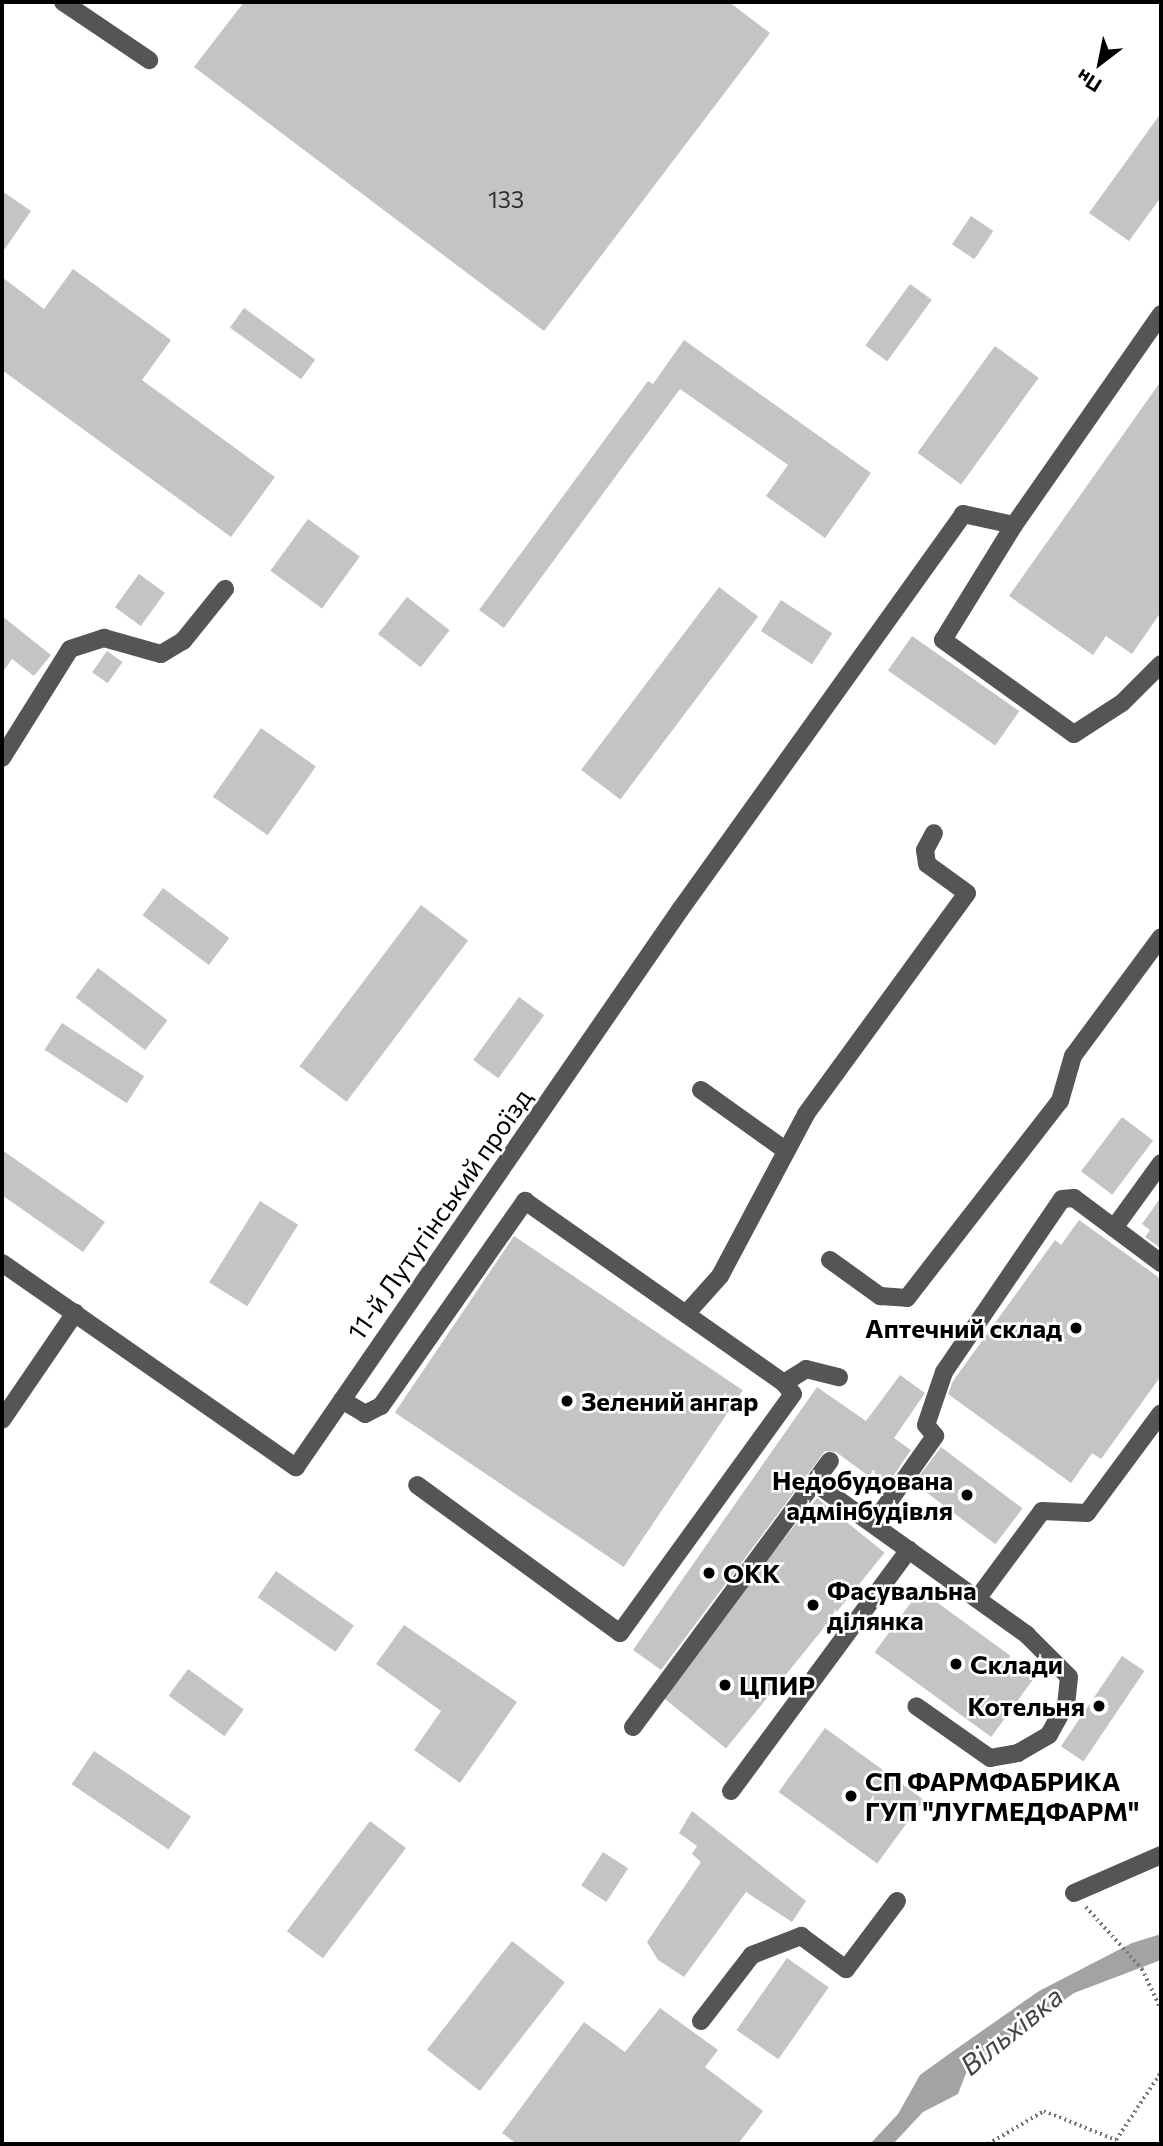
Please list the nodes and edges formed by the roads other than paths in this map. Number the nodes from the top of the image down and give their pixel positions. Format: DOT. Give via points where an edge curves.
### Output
graph roads {
  1 [pos="63,2"];
  2 [pos="149,60"];
  3 [pos="1161,314"];
  4 [pos="1014,525"];
  5 [pos="225,589"];
  6 [pos="1161,664"];
  7 [pos="2,758"];
  8 [pos="934,833"];
  9 [pos="1161,937"];
  10 [pos="701,1090"];
  11 [pos="785,1150"];
  12 [pos="1161,1163"];
  13 [pos="1114,1228"];
  14 [pos="830,1260"];
  15 [pos="2,1263"];
  16 [pos="1161,1263"];
  17 [pos="75,1313"];
  18 [pos="686,1314"];
  19 [pos="839,1377"];
  20 [pos="784,1383"];
  21 [pos="342,1400"];
  22 [pos="1161,1413"];
  23 [pos="2,1420"];
  24 [pos="830,1461"];
  25 [pos="815,1483"];
  26 [pos="417,1485"];
  27 [pos="873,1524"];
  28 [pos="909,1550"];
  29 [pos="977,1599"];
  30 [pos="916,1706"];
  31 [pos="633,1727"];
  32 [pos="731,1791"];
  33 [pos="1161,1855"];
  34 [pos="1074,1893"];
  35 [pos="897,1902"];
  36 [pos="701,2021"];
  1 -- 2 [label="lane"];
  3 -- 4 [label="lane"];
  4 -- 6 [label="lane" via="943,640 1074,734 1122,703"];
  4 -- 21 [label="lane, 11-й Лутугінський проїзд" via="963,514 680,910"];
  5 -- 7 [label="lane" via="183,641 161,654 104,638 70,649"];
  8 -- 11 [label="lane" via="925,850 927,864 967,893"];
  9 -- 14 [label="lane" via="1073,1056 1060,1101 907,1298 880,1296"];
  10 -- 11 [label="lane"];
  11 -- 18 [label="lane" via="720,1276"];
  12 -- 13 [label="lane"];
  13 -- 16 [label="lane"];
  13 -- 27 [label="lane" via="1074,1198 1062,1199 944,1372 926,1425 935,1436"];
  15 -- 17 [label="lane, 11-й Лутугінський проїзд"];
  17 -- 21 [label="lane, 11-й Лутугінський проїзд" via="296,1467"];
  17 -- 23 [label="lane"];
  18 -- 20 [label="lane"];
  18 -- 21 [label="lane" via="525,1201 381,1406 365,1414"];
  19 -- 20 [label="lane" via="806,1369"];
  20 -- 26 [label="lane" via="793,1394 620,1633"];
  22 -- 29 [label="lane" via="1087,1513 1042,1511"];
  24 -- 25 [label="lane"];
  25 -- 27 [label="lane"];
  25 -- 31 [label="lane" via="795,1513 773,1532"];
  27 -- 28 [label="lane"];
  28 -- 29 [label="lane"];
  28 -- 32 [label="lane"];
  29 -- 30 [label="lane" via="1027,1635 1069,1677 1066,1704 1049,1735 1018,1753 990,1758"];
  33 -- 34 [label="lane"];
  35 -- 36 [label="lane" via="846,1969 801,1936 752,1955"];
}
